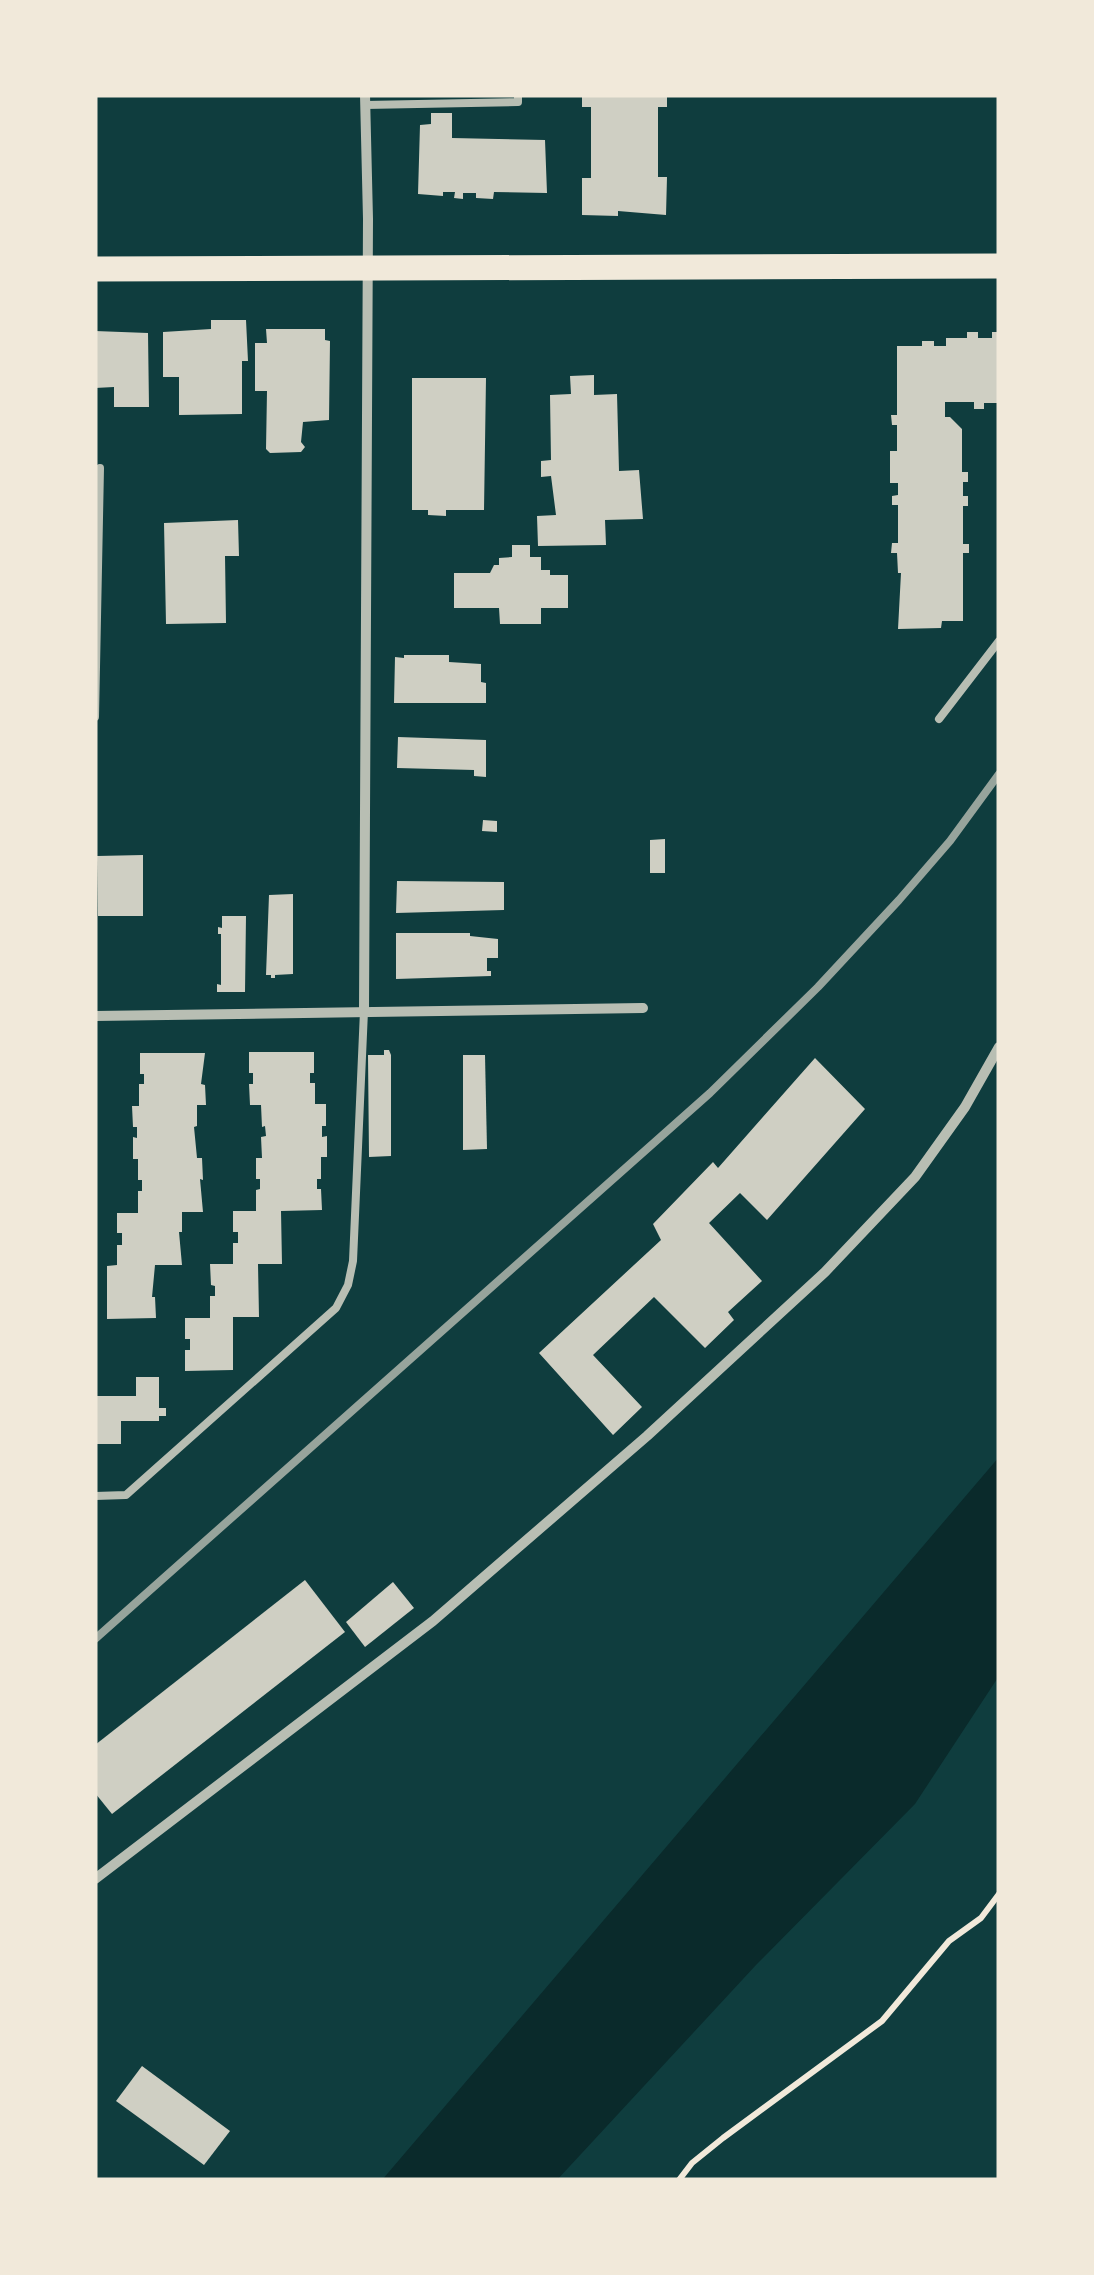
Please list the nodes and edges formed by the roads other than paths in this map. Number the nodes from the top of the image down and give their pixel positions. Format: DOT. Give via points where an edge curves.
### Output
graph roads {
  1 [pos="518,95"];
  2 [pos="365,100"];
  3 [pos="999,266"];
  4 [pos="368,268"];
  5 [pos="95,269"];
  6 [pos="100,468"];
  7 [pos="999,641"];
  8 [pos="95,718"];
  9 [pos="939,719"];
  10 [pos="644,1008"];
  11 [pos="364,1011"];
  12 [pos="95,1016"];
  13 [pos="999,1048"];
  14 [pos="95,1496"];
  15 [pos="95,1879"];
  1 -- 2 [label="lane" via="518,102"];
  2 -- 4 [label="street"];
  3 -- 4 [label="main road"];
  4 -- 5 [label="main road"];
  4 -- 11 [label="street"];
  6 -- 8 [label="lane"];
  7 -- 9 [label="lane"];
  10 -- 11 [label="street"];
  11 -- 12 [label="street"];
  11 -- 14 [label="lane" via="352,1272 343,1297 126,1495"];
  13 -- 15 [label="street" via="915,1177 825,1272 647,1436 434,1621"];
}
